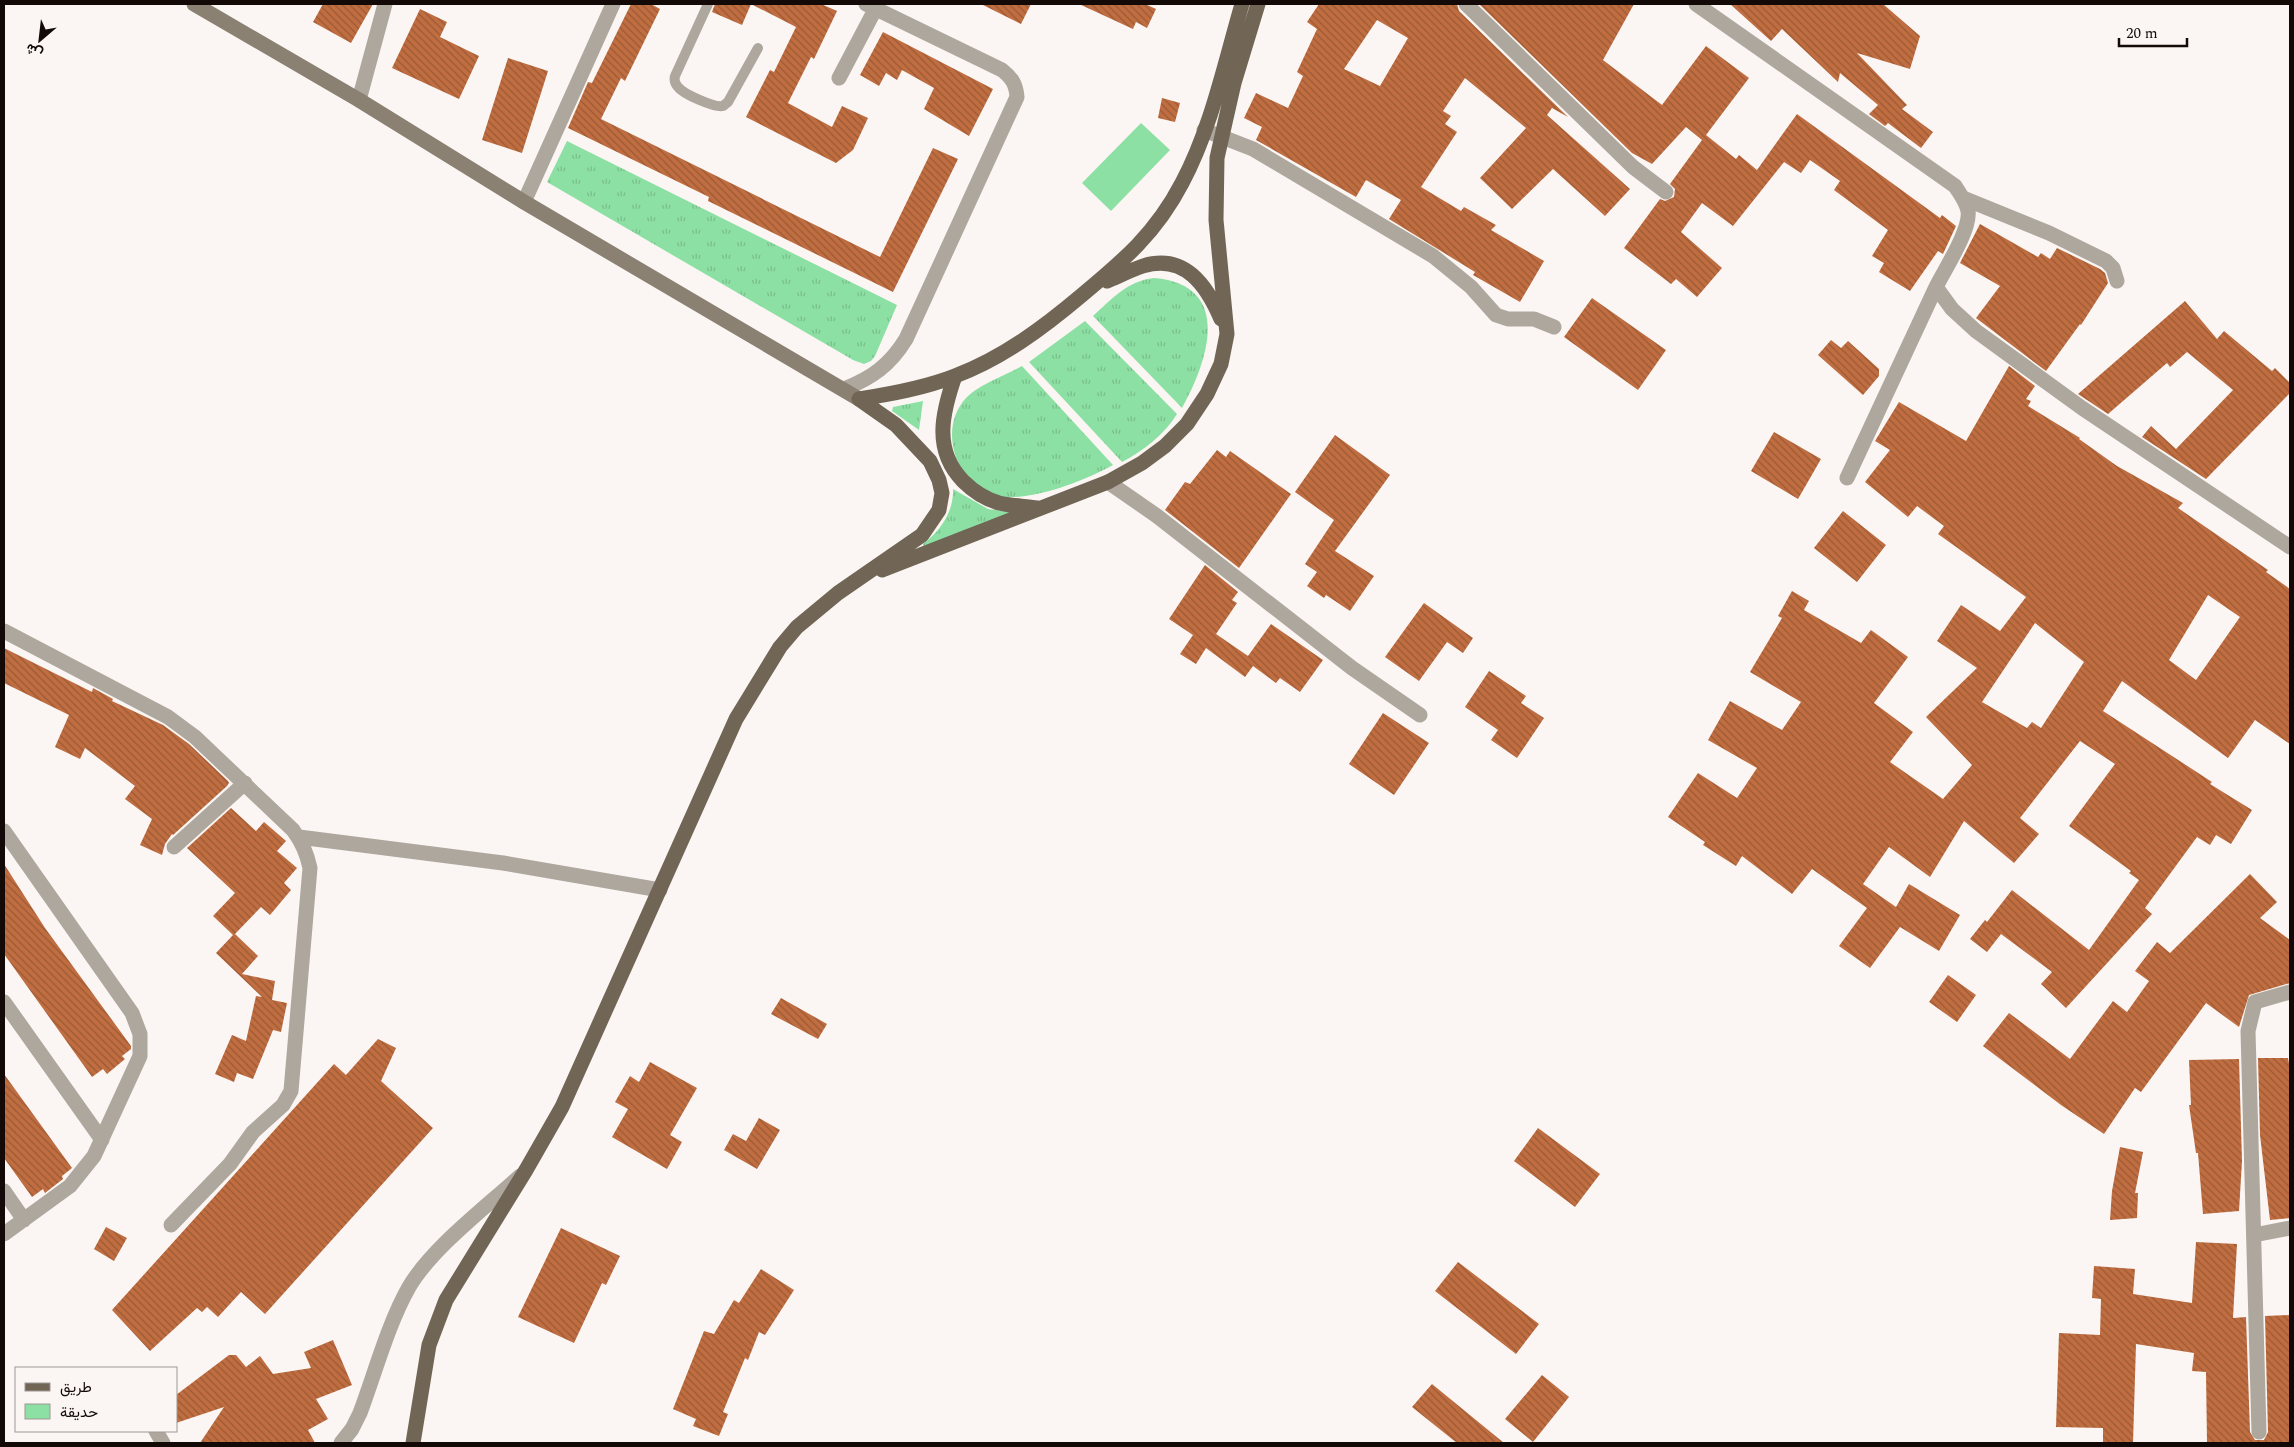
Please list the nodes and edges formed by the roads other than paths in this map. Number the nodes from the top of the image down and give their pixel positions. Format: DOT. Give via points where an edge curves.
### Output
graph roads {
  1 [pos="194,4"];
  2 [pos="385,4"];
  3 [pos="613,4"];
  4 [pos="708,4"];
  5 [pos="1242,4"];
  6 [pos="1258,4"];
  7 [pos="1466,4"];
  8 [pos="1696,4"];
  9 [pos="873,5"];
  10 [pos="758,48"];
  11 [pos="839,78"];
  12 [pos="360,100"];
  13 [pos="1204,130"];
  14 [pos="1222,136"];
  15 [pos="1666,192"];
  16 [pos="1963,198"];
  17 [pos="524,202"];
  18 [pos="2117,281"];
  19 [pos="1091,287"];
  20 [pos="1936,287"];
  21 [pos="1554,328"];
  22 [pos="1227,334"];
  23 [pos="955,376"];
  24 [pos="844,389"];
  25 [pos="859,399"];
  26 [pos="945,452"];
  27 [pos="930,461"];
  28 [pos="1847,478"];
  29 [pos="1108,482"];
  30 [pos="1038,508"];
  31 [pos="2290,547"];
  32 [pos="860,579"];
  33 [pos="4,631"];
  34 [pos="1420,715"];
  35 [pos="245,783"];
  36 [pos="4,831"];
  37 [pos="299,837"];
  38 [pos="174,847"];
  39 [pos="660,890"];
  40 [pos="2290,992"];
  41 [pos="4,1002"];
  42 [pos="102,1140"];
  43 [pos="526,1170"];
  44 [pos="4,1191"];
  45 [pos="24,1220"];
  46 [pos="171,1225"];
  47 [pos="2290,1228"];
  48 [pos="4,1234"];
  49 [pos="2254,1235"];
  50 [pos="157,1432"];
  51 [pos="2259,1432"];
  52 [pos="164,1443"];
  53 [pos="341,1443"];
  54 [pos="413,1443"];
  1 -- 12 [label="street"];
  2 -- 12 [label="street"];
  3 -- 17 [label="street"];
  4 -- 10 [label="lane" via="675,76 678,88 712,105 723,106"];
  5 -- 13 [label="main road"];
  6 -- 14 [label="main road"];
  7 -- 15 [label="street" via="1633,167"];
  8 -- 16 [label="street" via="1944,177"];
  9 -- 11 [label="street"];
  9 -- 24 [label="street" via="1002,70 1016,87 1017,97 906,339 888,364"];
  12 -- 17 [label="street"];
  13 -- 14 [label="street"];
  13 -- 19 [label="main road" via="1187,174 1169,206 1134,250"];
  14 -- 21 [label="street" via="1253,149 1433,256 1471,287 1496,315 1508,320 1534,319"];
  14 -- 22 [label="main road" via="1215,188"];
  16 -- 18 [label="street" via="2049,233 2106,261 2113,268"];
  16 -- 20 [label="street" via="1968,212 1966,226"];
  17 -- 24 [label="street"];
  19 -- 22 [label="main road" via="1143,266 1154,264 1180,268 1200,281 1209,292"];
  19 -- 23 [label="main road" via="1047,324 1000,355"];
  20 -- 28 [label="street"];
  20 -- 31 [label="street" via="1952,309 1976,331 2082,408"];
  22 -- 29 [label="main road" via="1222,364 1187,424 1142,463"];
  23 -- 25 [label="main road"];
  23 -- 26 [label="main road" via="942,423"];
  24 -- 25 [label="street"];
  25 -- 27 [label="main road" via="896,425"];
  26 -- 27 [label="main road"];
  26 -- 30 [label="main road" via="959,476 976,492 1000,503"];
  27 -- 32 [label="main road" via="942,493 939,510 931,524 922,535"];
  29 -- 30 [label="main road"];
  29 -- 34 [label="street" via="1352,668"];
  30 -- 32 [label="main road"];
  32 -- 39 [label="main road" via="816,609 780,647 736,719"];
  33 -- 35 [label="street" via="168,717"];
  35 -- 37 [label="street"];
  35 -- 38 [label="street"];
  36 -- 42 [label="street" via="137,1023 140,1056"];
  37 -- 39 [label="street" via="503,863"];
  37 -- 46 [label="street" via="310,868 290,1091 283,1104 253,1132 230,1164"];
  39 -- 43 [label="main road" via="574,1080"];
  40 -- 49 [label="street" via="2255,1002 2248,1031"];
  41 -- 42 [label="street"];
  42 -- 45 [label="street" via="94,1156 70,1186"];
  43 -- 53 [label="street" via="433,1255 413,1281 400,1304 360,1413"];
  43 -- 54 [label="main road" via="446,1300 436,1324 429,1344"];
  44 -- 45 [label="street"];
  45 -- 48 [label="street"];
  47 -- 49 [label="street"];
  49 -- 51 [label="street"];
  50 -- 52 [label="street"];
}
